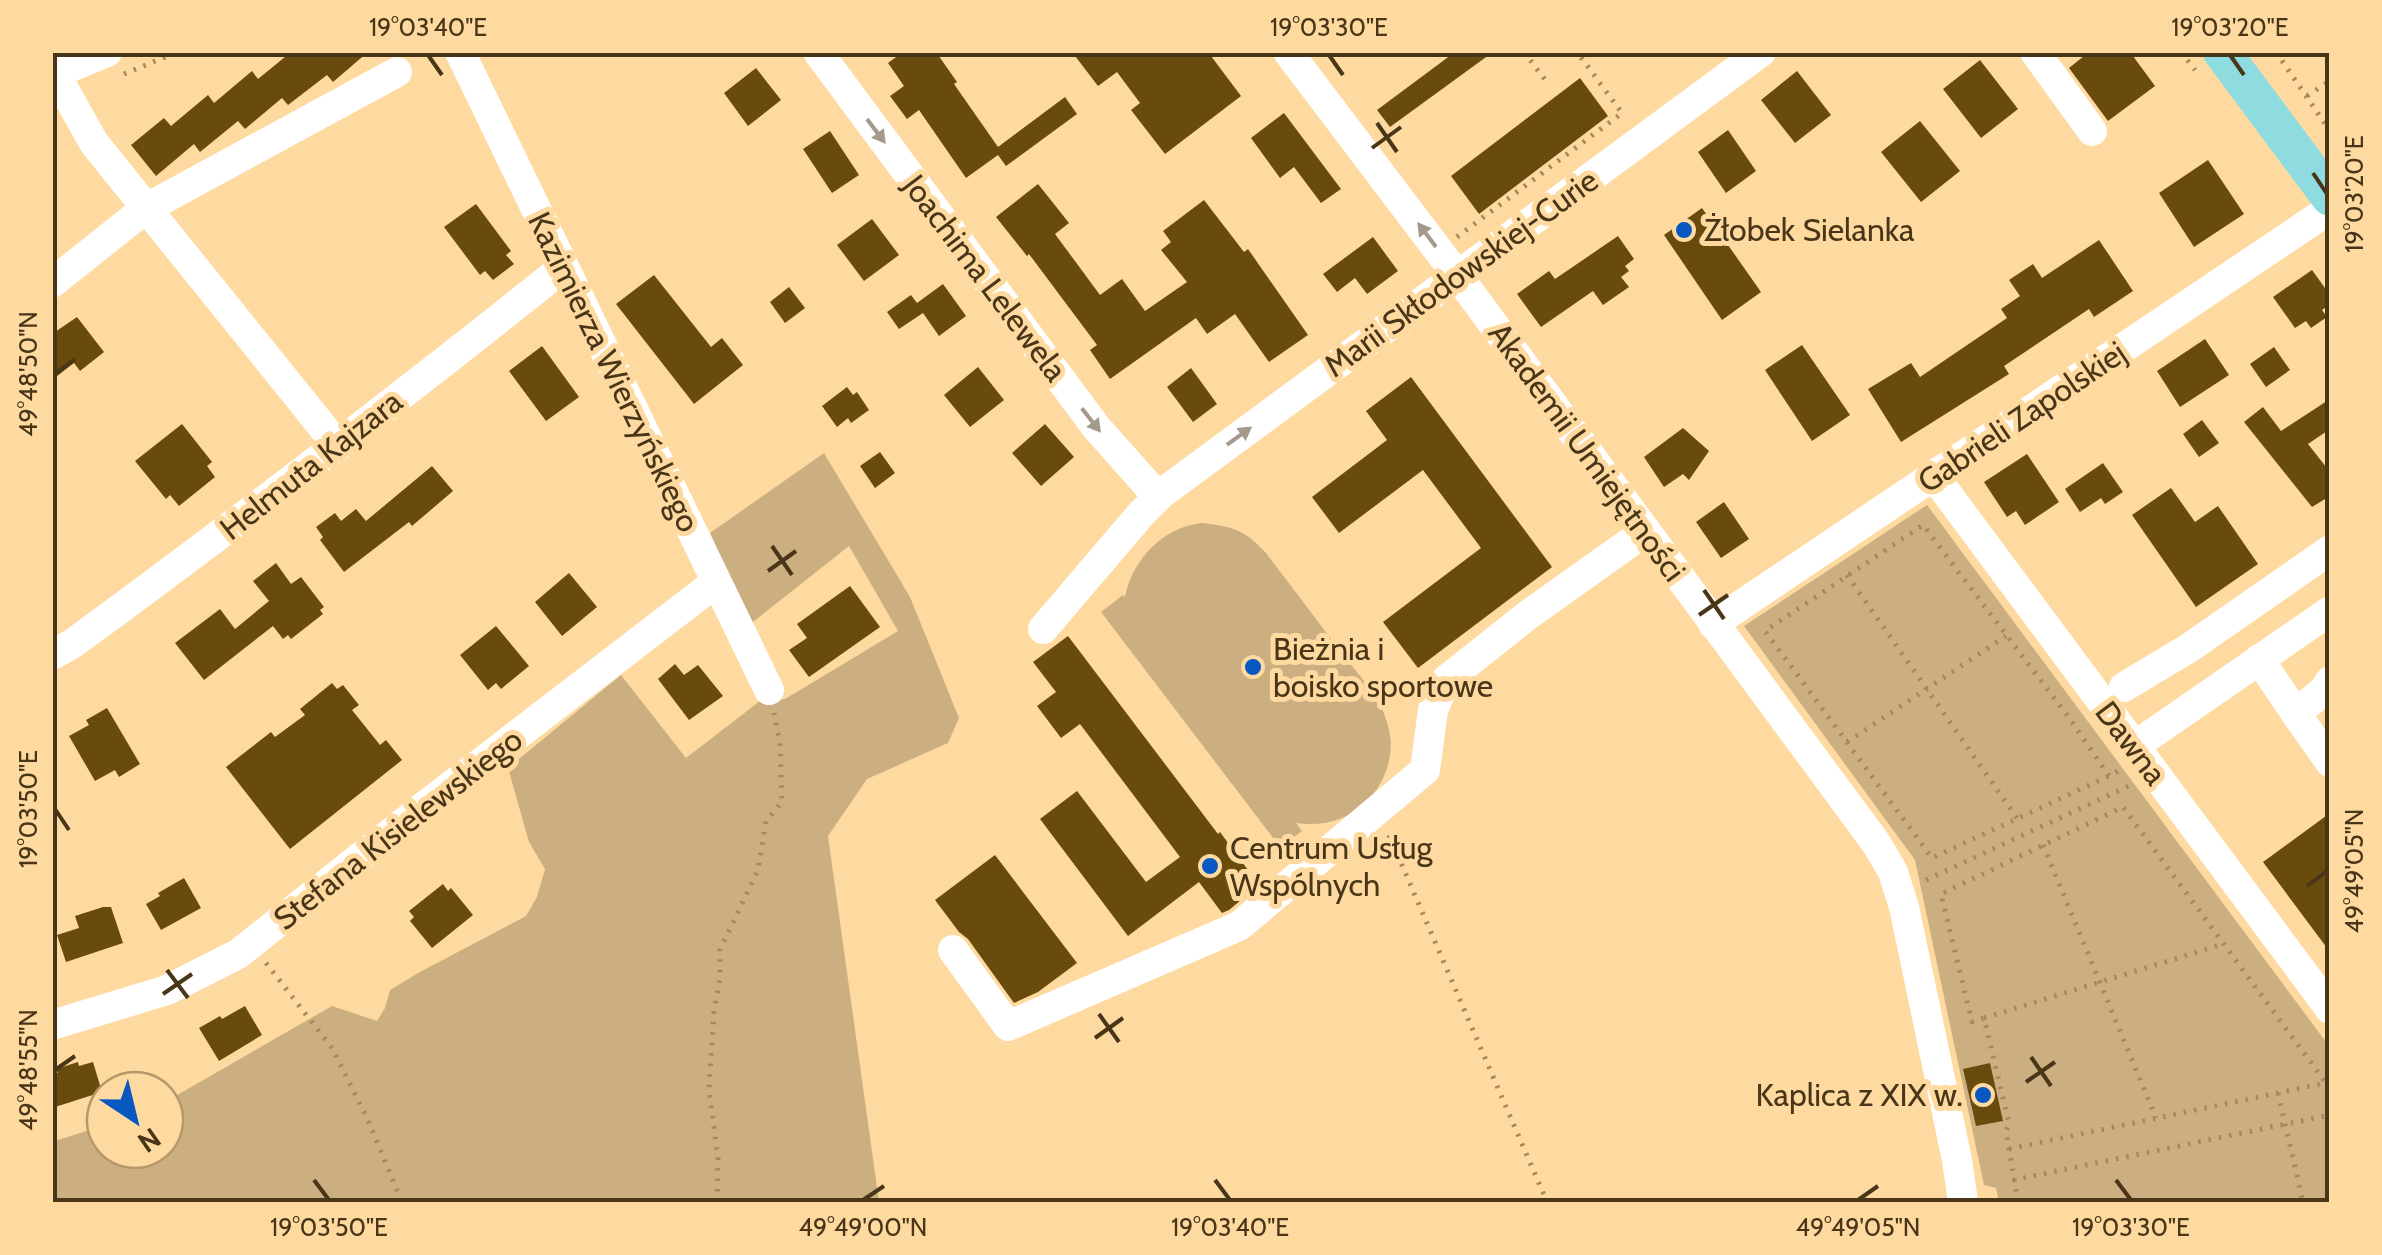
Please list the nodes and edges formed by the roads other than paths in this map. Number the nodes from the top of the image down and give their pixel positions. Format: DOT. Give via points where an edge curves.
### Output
graph roads {
  1 [pos="107,52"];
  2 [pos="460,52"];
  3 [pos="818,52"];
  4 [pos="1288,52"];
  5 [pos="2035,52"];
  6 [pos="2222,52"];
  7 [pos="1760,53"];
  8 [pos="397,72"];
  9 [pos="53,73"];
  10 [pos="2092,131"];
  11 [pos="2330,197"];
  12 [pos="145,209"];
  13 [pos="2330,209"];
  14 [pos="564,268"];
  15 [pos="1457,275"];
  16 [pos="52,283"];
  17 [pos="338,446"];
  18 [pos="1934,476"];
  19 [pos="1161,494"];
  20 [pos="1646,531"];
  21 [pos="2330,550"];
  22 [pos="715,582"];
  23 [pos="2330,611"];
  24 [pos="1713,624"];
  25 [pos="1043,628"];
  26 [pos="52,656"];
  27 [pos="2259,659"];
  28 [pos="2330,681"];
  29 [pos="2124,687"];
  30 [pos="769,690"];
  31 [pos="2296,714"];
  32 [pos="2130,756"];
  33 [pos="2330,762"];
  34 [pos="953,950"];
  35 [pos="2330,1010"];
  36 [pos="52,1025"];
  37 [pos="1963,1202"];
  1 -- 9 [label="street"];
  2 -- 14 [label="street, Kazimierza Wierzyńskiego"];
  3 -- 19 [label="street, Joachima Lelewela, one-way" via="1096,427"];
  15 -- 4 [label="street, Akademii Umiejętności, one-way"];
  5 -- 10 [label="street"];
  6 -- 11 [label="main road"];
  7 -- 15 [label="street, Marii Skłodowskiej-Curie"];
  8 -- 12 [label="street"];
  9 -- 12 [label="street" via="94,143"];
  12 -- 16 [label="street"];
  12 -- 17 [label="street"];
  13 -- 18 [label="street, Gabrieli Zapolskiej"];
  14 -- 17 [label="street, Helmuta Kajzara"];
  14 -- 22 [label="street, Kazimierza Wierzyńskiego"];
  19 -- 15 [label="street, Marii Skłodowskiej-Curie, one-way"];
  15 -- 20 [label="street, Akademii Umiejętności"];
  17 -- 26 [label="street, Helmuta Kajzara"];
  18 -- 24 [label="street, Gabrieli Zapolskiej"];
  18 -- 32 [label="street, Dawna"];
  19 -- 25 [label="street, Marii Skłodowskiej-Curie"];
  20 -- 24 [label="street, Akademii Umiejętności"];
  20 -- 34 [label="street" via="1446,680 1433,710 1424,770 1238,926 1008,1026"];
  21 -- 29 [label="street"];
  22 -- 30 [label="street, Kazimierza Wierzyńskiego"];
  22 -- 36 [label="street, Stefana Kisielewskiego" via="238,954 167,990"];
  23 -- 27 [label="street"];
  24 -- 37 [label="street, Akademii Umiejętności" via="1893,872"];
  27 -- 31 [label="street"];
  27 -- 32 [label="street"];
  28 -- 31 [label="street"];
  31 -- 33 [label="street"];
  32 -- 35 [label="street, Dawna"];
}
